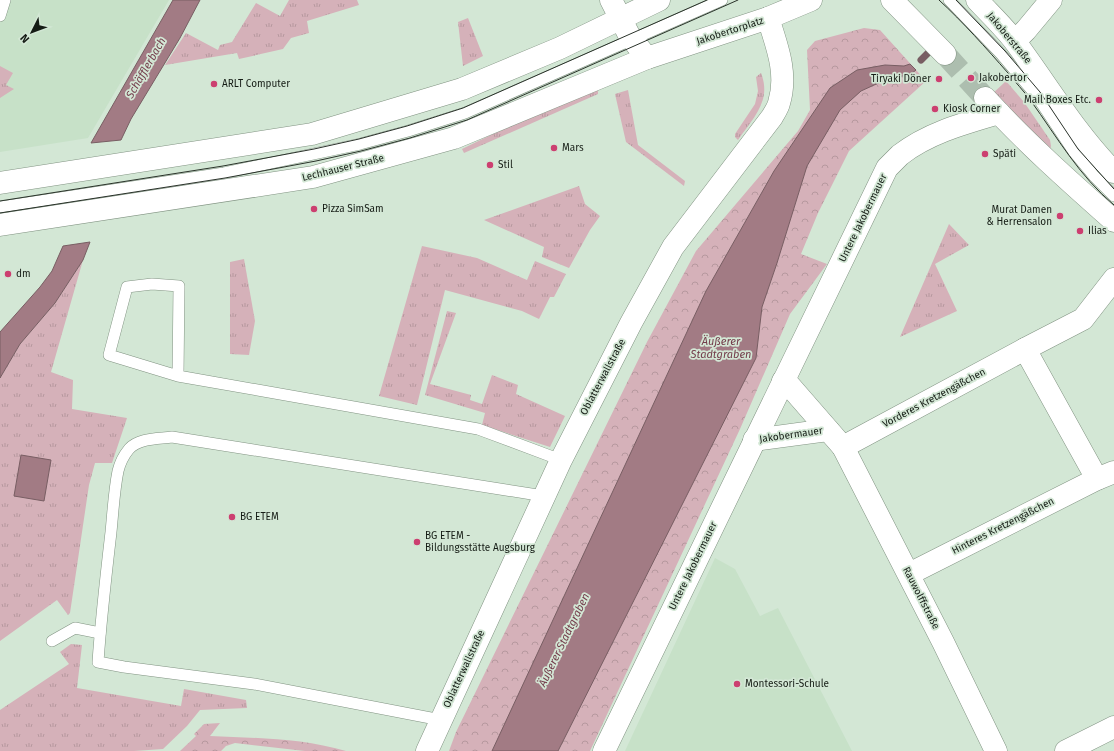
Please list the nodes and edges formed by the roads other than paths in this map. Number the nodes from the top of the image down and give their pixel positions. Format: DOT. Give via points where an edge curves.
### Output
graph roads {
  1 [pos="5,0"];
  2 [pos="611,0"];
  3 [pos="659,0"];
  4 [pos="722,0"];
  5 [pos="811,0"];
  6 [pos="892,0"];
  7 [pos="949,0"];
  8 [pos="977,0"];
  9 [pos="1051,0"];
  10 [pos="0,16"];
  11 [pos="768,18"];
  12 [pos="620,20"];
  13 [pos="632,40"];
  14 [pos="1015,41"];
  15 [pos="945,54"];
  16 [pos="646,58"];
  17 [pos="1114,172"];
  18 [pos="0,183"];
  19 [pos="1114,196"];
  20 [pos="0,207"];
  21 [pos="1114,221"];
  22 [pos="0,225"];
  23 [pos="1114,279"];
  24 [pos="1025,349"];
  25 [pos="178,376"];
  26 [pos="783,381"];
  27 [pos="828,430"];
  28 [pos="754,440"];
  29 [pos="843,447"];
  30 [pos="561,460"];
  31 [pos="1105,475"];
  32 [pos="544,496"];
  33 [pos="909,574"];
  34 [pos="100,633"];
  35 [pos="52,641"];
  36 [pos="441,720"];
  37 [pos="1114,727"];
  38 [pos="428,751"];
  39 [pos="604,751"];
  40 [pos="996,751"];
  41 [pos="1066,751"];
  1 -- 10 [label="lane"];
  2 -- 12 [label="street"];
  3 -- 12 [label="street"];
  4 -- 13 [label="lane"];
  5 -- 11 [label="street, Jakobertorplatz"];
  6 -- 15 [label="street"];
  7 -- 19 [label="lane" via="1036,95 1074,152"];
  8 -- 14 [label="street, Jakoberstraße"];
  9 -- 14 [label="street"];
  11 -- 16 [label="street, Jakobertorplatz"];
  11 -- 30 [label="street, Oblatterwallstraße" via="780,56 783,78 779,104 772,117 673,247"];
  12 -- 13 [label="street"];
  12 -- 18 [label="street" via="462,89 312,134"];
  13 -- 16 [label="street"];
  13 -- 20 [label="lane" via="464,113 360,144 224,173"];
  14 -- 17 [label="street, Jakoberstraße" via="1075,125"];
  16 -- 22 [label="street, Lechhauser Straße" via="454,138 313,178"];
  21 -- 26 [label="street, Untere Jakobermauer" via="1060,173 992,105 967,122 924,140 900,155 887,168"];
  23 -- 24 [label="street, Vorderes Kretzengäßchen" via="1083,319"];
  24 -- 29 [label="street, Vorderes Kretzengäßchen"];
  24 -- 31 [label="street"];
  25 -- 25 [label="lane" via="179,286 152,284 127,287 109,355"];
  25 -- 30 [label="lane" via="478,429"];
  26 -- 27 [label="street" via="789,384"];
  26 -- 28 [label="street, Untere Jakobermauer"];
  27 -- 28 [label="street, Jakobermauer"];
  27 -- 29 [label="street"];
  28 -- 39 [label="street, Untere Jakobermauer"];
  29 -- 33 [label="street, Rauwolffstraße"];
  30 -- 32 [label="street, Oblatterwallstraße"];
  31 -- 33 [label="street, Hinteres Kretzengäßchen"];
  32 -- 34 [label="lane" via="172,438 138,442 130,448 118,471"];
  32 -- 36 [label="street, Oblatterwallstraße"];
  33 -- 40 [label="street, Rauwolffstraße"];
  34 -- 35 [label="lane" via="75,628"];
  34 -- 36 [label="lane" via="98,662 254,684"];
  36 -- 38 [label="street, Oblatterwallstraße"];
  37 -- 41 [label="street"];
}
